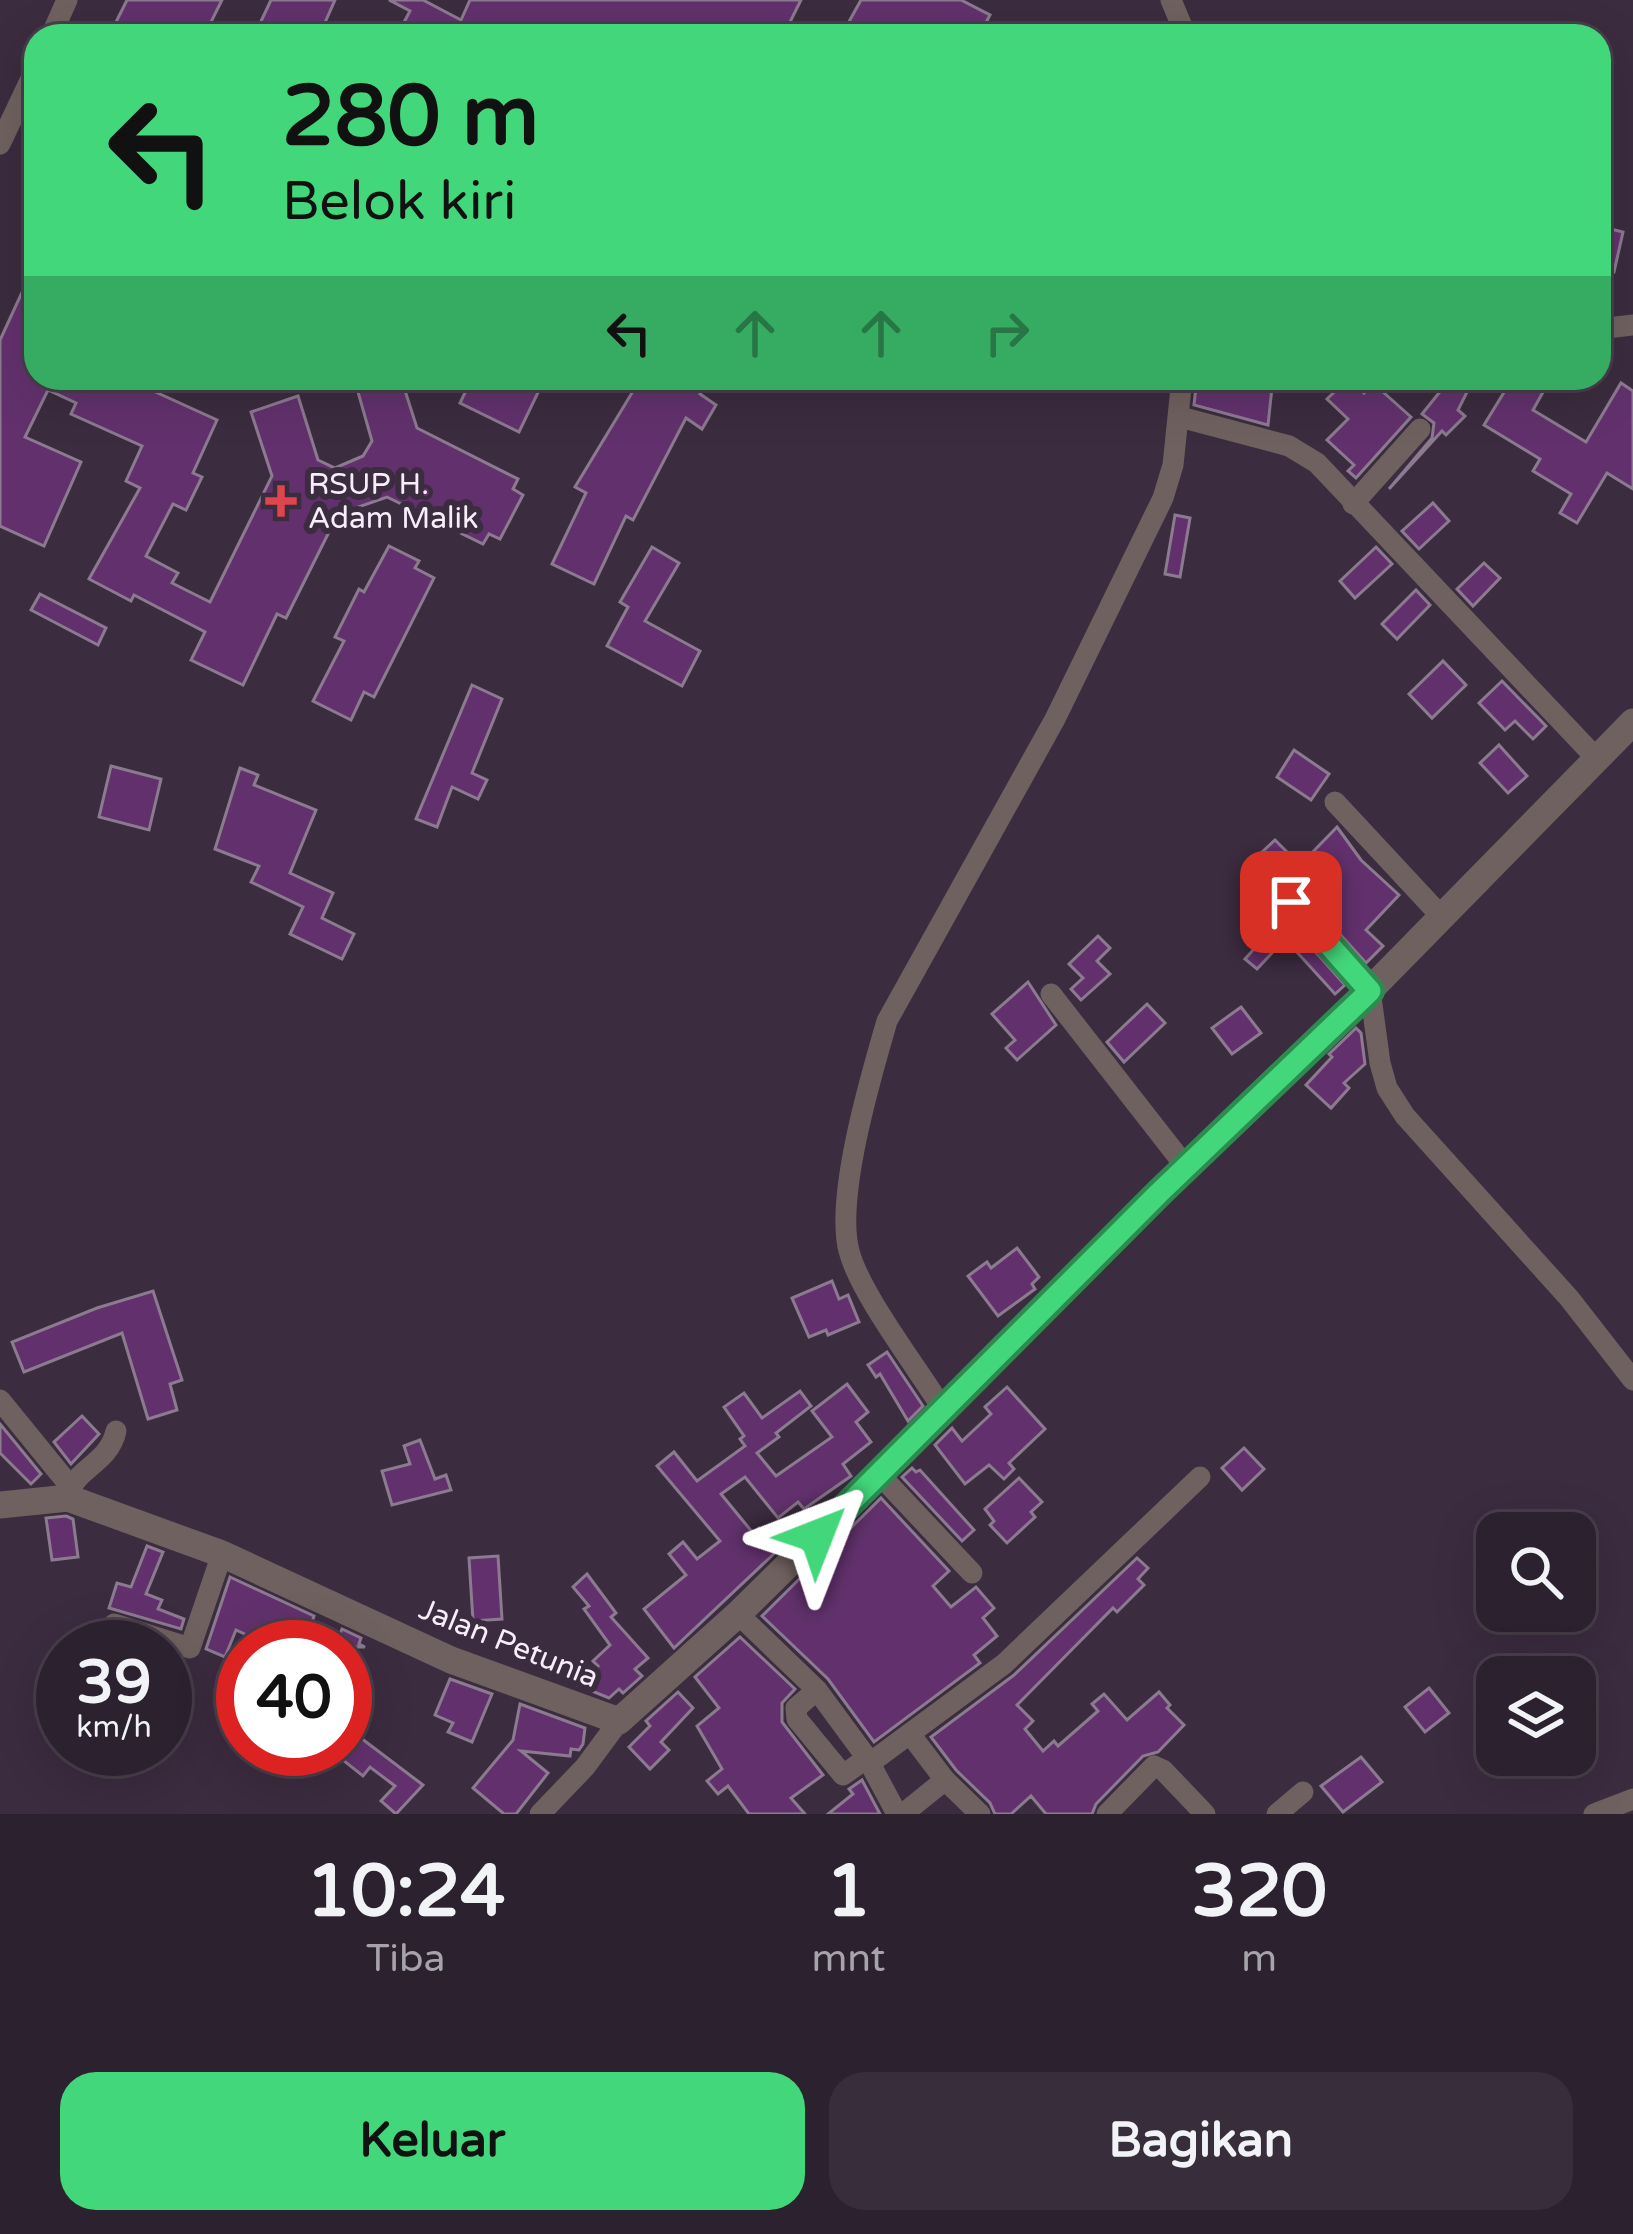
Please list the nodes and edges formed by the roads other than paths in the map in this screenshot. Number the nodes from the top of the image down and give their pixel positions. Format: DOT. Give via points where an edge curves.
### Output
graph roads {
  1 [pos="24,93"];
  2 [pos="0,144"];
  3 [pos="1181,390"];
  4 [pos="1180,417"];
  5 [pos="1420,429"];
  6 [pos="1353,504"];
  7 [pos="1633,722"];
  8 [pos="1598,760"];
  9 [pos="1335,802"];
  10 [pos="1291,902"];
  11 [pos="1441,916"];
  12 [pos="1370,991"];
  13 [pos="1051,994"];
  14 [pos="1186,1167"];
  15 [pos="1633,1380"];
  16 [pos="0,1400"];
  17 [pos="944,1411"];
  18 [pos="116,1431"];
  19 [pos="878,1473"];
  20 [pos="1200,1478"];
  21 [pos="69,1492"];
  22 [pos="0,1505"];
  23 [pos="222,1554"];
  24 [pos="972,1573"];
  25 [pos="738,1614"];
  26 [pos="192,1642"];
  27 [pos="817,1690"];
  28 [pos="620,1721"];
  29 [pos="910,1733"];
  30 [pos="868,1761"];
  31 [pos="944,1780"];
  32 [pos="1303,1792"];
  33 [pos="1633,1798"];
  34 [pos="540,1814"];
  35 [pos="900,1814"];
  36 [pos="980,1814"];
  37 [pos="1108,1814"];
  38 [pos="1205,1814"];
  39 [pos="1277,1814"];
  40 [pos="1594,1814"];
  1 -- 2 [label="street"];
  3 -- 4 [label="street"];
  4 -- 6 [label="street" via="1289,446"];
  4 -- 17 [label="street" via="1163,498 1055,718 887,1022 871,1077 848,1192 848,1250"];
  5 -- 6 [label="street"];
  6 -- 8 [label="street"];
  7 -- 8 [label="street, Jalan Petunia"];
  8 -- 11 [label="street, Jalan Petunia"];
  9 -- 11 [label="street"];
  10 -- 12 [label="street"];
  11 -- 12 [label="street, Jalan Petunia"];
  12 -- 14 [label="street, Jalan Petunia"];
  12 -- 15 [label="street" via="1380,1064 1405,1116"];
  13 -- 14 [label="street"];
  14 -- 17 [label="street, Jalan Petunia"];
  16 -- 21 [label="street"];
  17 -- 19 [label="street, Jalan Petunia"];
  18 -- 21 [label="street" via="109,1451"];
  19 -- 24 [label="street"];
  19 -- 25 [label="street, Jalan Petunia"];
  20 -- 29 [label="street" via="1013,1655"];
  21 -- 22 [label="street, Jalan Petunia"];
  21 -- 23 [label="street, Jalan Petunia"];
  23 -- 26 [label="street"];
  23 -- 28 [label="street, Jalan Petunia" via="452,1660"];
  25 -- 27 [label="street"];
  25 -- 28 [label="street, Jalan Petunia"];
  27 -- 30 [label="street"];
  27 -- 30 [label="street" via="796,1708 797,1719 843,1775"];
  28 -- 34 [label="street"];
  29 -- 30 [label="street"];
  29 -- 31 [label="street"];
  30 -- 35 [label="street"];
  31 -- 35 [label="street"];
  31 -- 36 [label="street"];
  32 -- 39 [label="street"];
  33 -- 40 [label="street"];
  37 -- 38 [label="street" via="1154,1766"];
}
